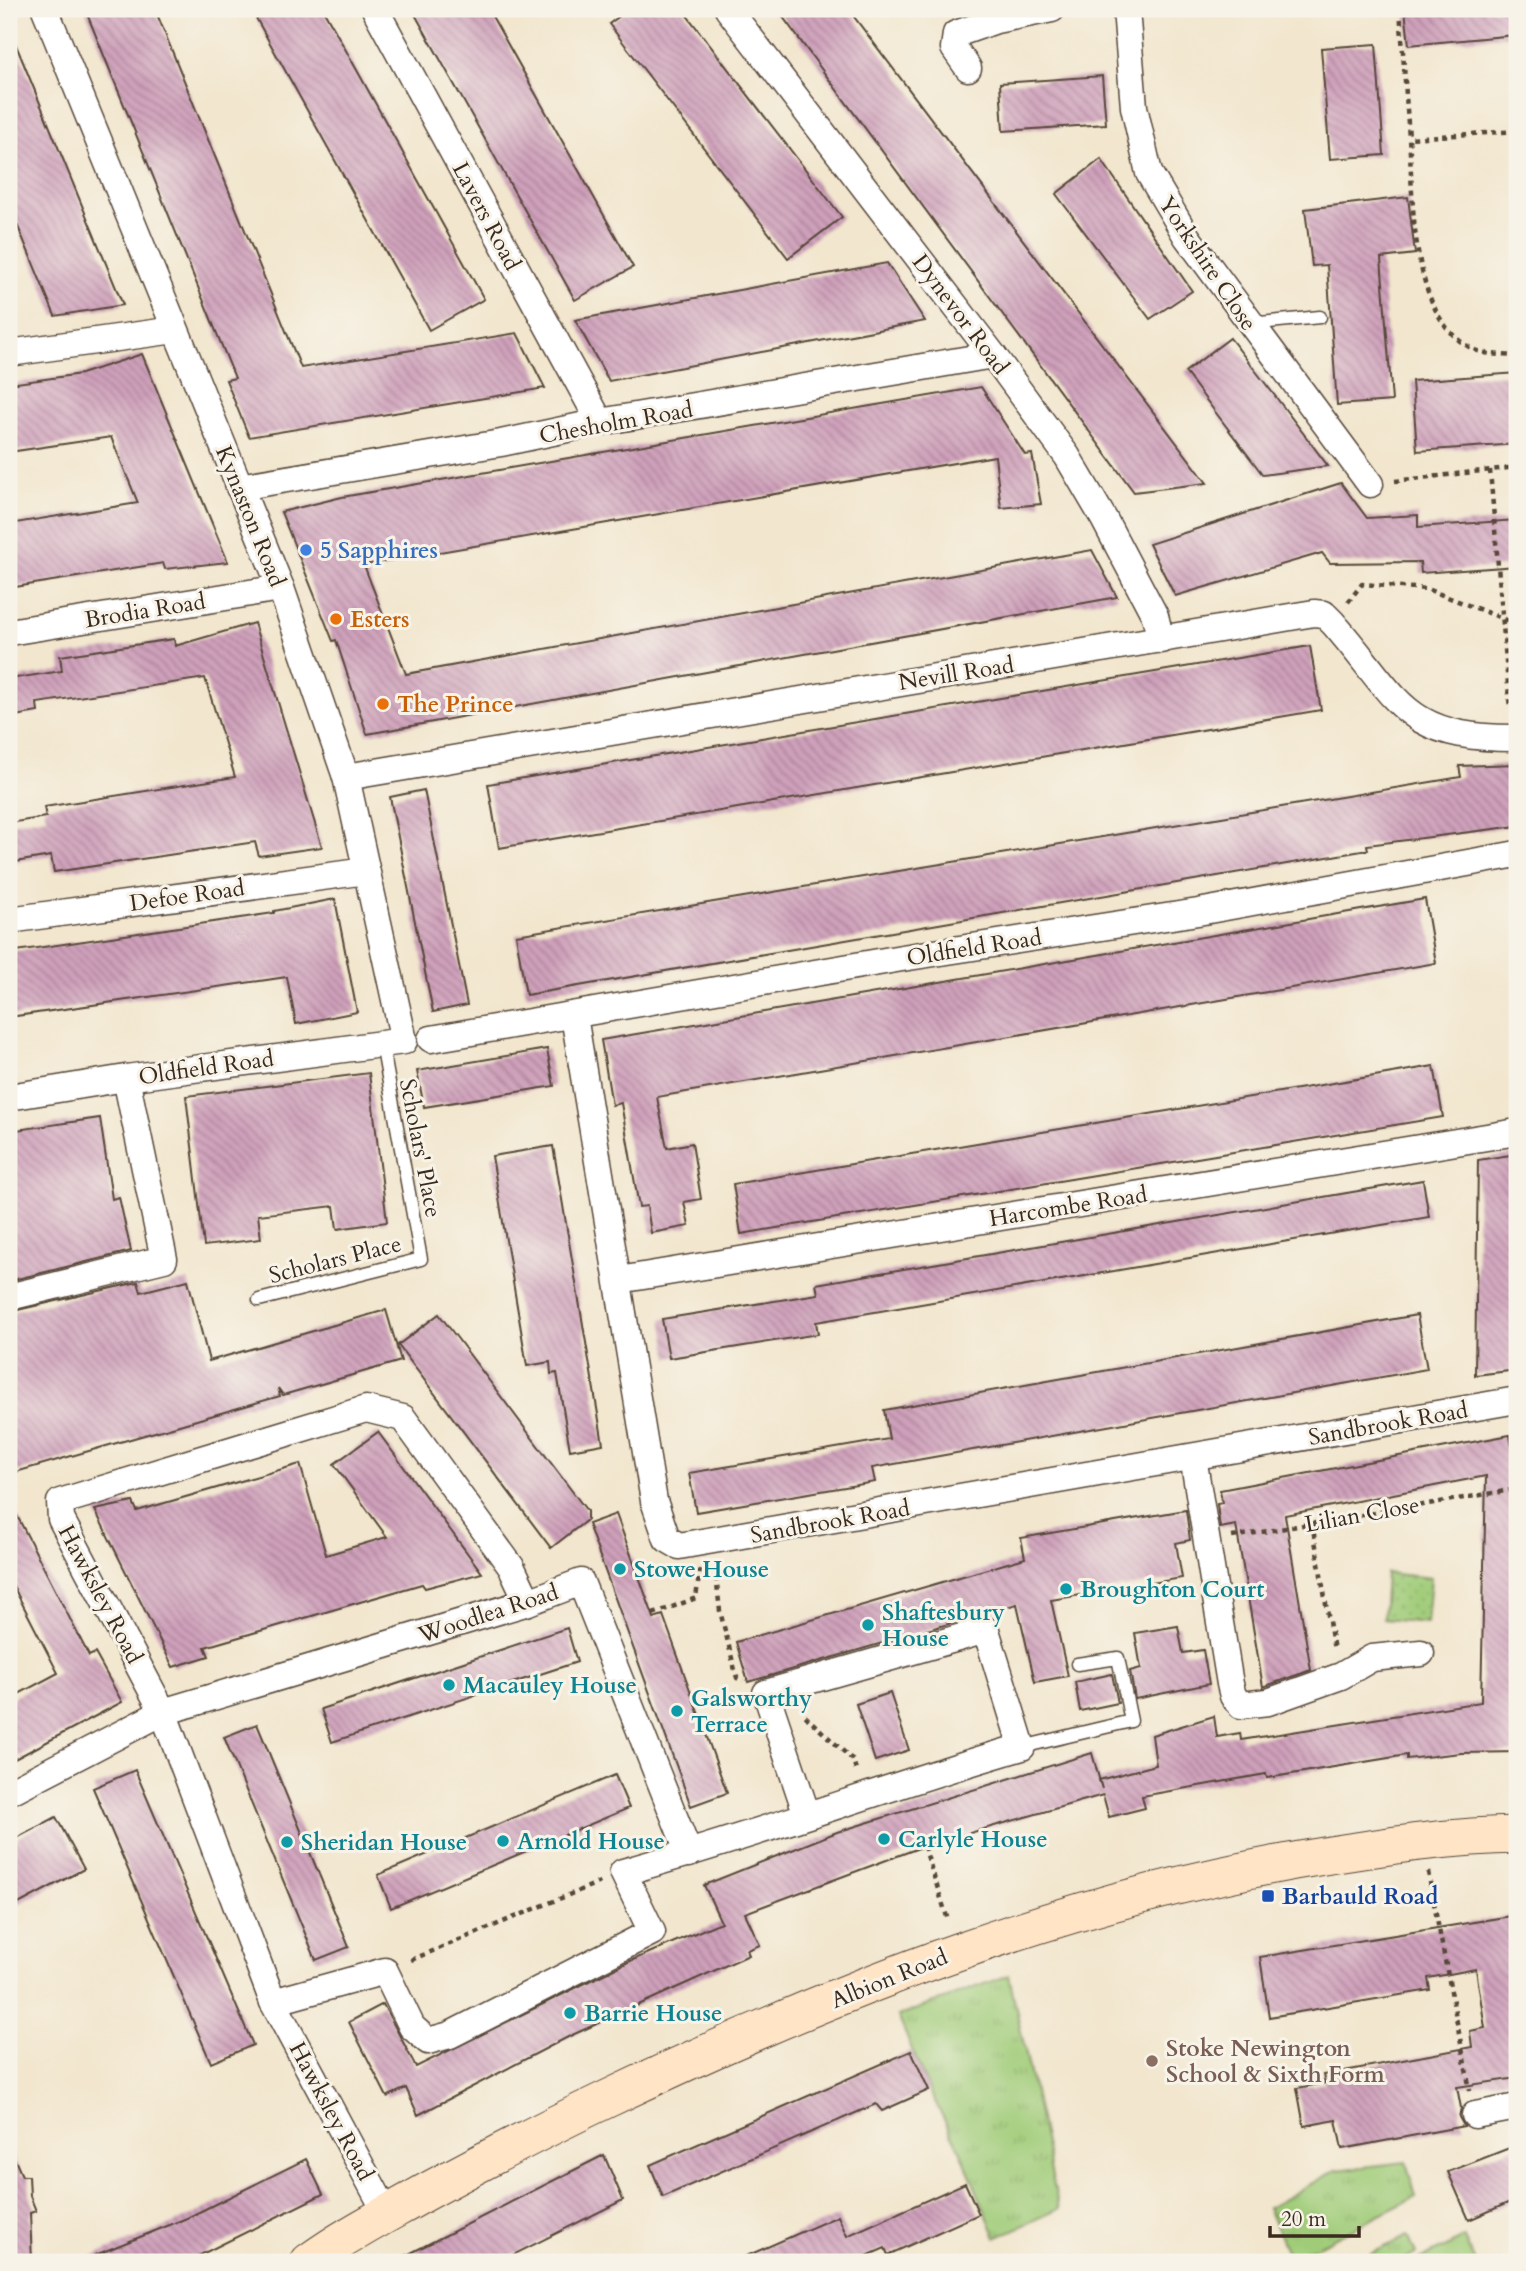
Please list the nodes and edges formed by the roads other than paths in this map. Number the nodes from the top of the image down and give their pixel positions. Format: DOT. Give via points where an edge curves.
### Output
graph roads {
  1 [pos="45,9"];
  2 [pos="375,9"];
  3 [pos="728,9"];
  4 [pos="1052,9"];
  5 [pos="1126,9"];
  6 [pos="968,68"];
  7 [pos="1320,317"];
  8 [pos="1250,324"];
  9 [pos="175,330"];
  10 [pos="9,353"];
  11 [pos="993,355"];
  12 [pos="600,422"];
  13 [pos="1370,484"];
  14 [pos="239,486"];
  15 [pos="281,588"];
  16 [pos="9,632"];
  17 [pos="1161,640"];
  18 [pos="1515,738"];
  19 [pos="346,777"];
  20 [pos="1517,854"];
  21 [pos="366,871"];
  22 [pos="9,920"];
  23 [pos="574,1016"];
  24 [pos="431,1038"];
  25 [pos="393,1043"];
  26 [pos="126,1078"];
  27 [pos="9,1097"];
  28 [pos="1517,1132"];
  29 [pos="421,1259"];
  30 [pos="619,1280"];
  31 [pos="9,1297"];
  32 [pos="259,1300"];
  33 [pos="1517,1400"];
  34 [pos="1193,1457"];
  35 [pos="528,1602"];
  36 [pos="1422,1653"];
  37 [pos="1077,1664"];
  38 [pos="163,1712"];
  39 [pos="1022,1746"];
  40 [pos="9,1792"];
  41 [pos="807,1815"];
  42 [pos="1517,1835"];
  43 [pos="689,1854"];
  44 [pos="273,2003"];
  45 [pos="1517,2107"];
  46 [pos="1475,2115"];
  47 [pos="387,2214"];
  48 [pos="309,2262"];
  1 -- 9 [label="street, Kynaston Road"];
  2 -- 12 [label="street, Lavers Road"];
  3 -- 11 [label="street, Dynevor Road"];
  4 -- 6 [label="street" via="956,34 954,48"];
  5 -- 8 [label="street, Yorkshire Close" via="1134,107 1149,173 1187,237"];
  7 -- 8 [label="lane"];
  8 -- 13 [label="street, Yorkshire Close"];
  9 -- 10 [label="street"];
  9 -- 14 [label="street, Kynaston Road"];
  11 -- 12 [label="street, Chesholm Road"];
  11 -- 17 [label="street, Dynevor Road" via="1067,456 1155,616"];
  12 -- 14 [label="street, Chesholm Road"];
  14 -- 15 [label="street, Kynaston Road"];
  15 -- 16 [label="street, Brodia Road"];
  15 -- 19 [label="street, Kynaston Road"];
  17 -- 18 [label="street, Nevill Road" via="1324,614 1408,713 1463,736"];
  17 -- 19 [label="street, Nevill Road"];
  19 -- 21 [label="street, Kynaston Road"];
  20 -- 23 [label="street, Oldfield Road"];
  21 -- 22 [label="street, Defoe Road"];
  21 -- 25 [label="street, Kynaston Road"];
  23 -- 24 [label="street, Oldfield Road"];
  23 -- 30 [label="street, Sandbrook Road"];
  25 -- 26 [label="street, Oldfield Road"];
  25 -- 29 [label="lane, Scholars' Place"];
  26 -- 27 [label="street, Oldfield Road"];
  26 -- 31 [label="street" via="164,1259"];
  28 -- 30 [label="street, Harcombe Road"];
  29 -- 32 [label="lane, Scholars Place"];
  30 -- 34 [label="street, Sandbrook Road" via="654,1501 667,1539 679,1546"];
  33 -- 34 [label="street, Sandbrook Road"];
  34 -- 36 [label="street" via="1230,1684 1241,1705 1268,1702 1372,1658"];
  35 -- 38 [label="street, Woodlea Road"];
  35 -- 38 [label="street, Hawksley Road" via="512,1568 403,1418 366,1409 60,1502 61,1519"];
  35 -- 43 [label="street, Woodlea Road" via="581,1582"];
  37 -- 39 [label="lane" via="1118,1658 1131,1721"];
  38 -- 40 [label="street, Woodlea Road"];
  38 -- 44 [label="street, Hawksley Road"];
  39 -- 41 [label="street"];
  39 -- 41 [label="street" via="986,1630 766,1693"];
  41 -- 43 [label="street"];
  42 -- 47 [label="main road, Albion Road" via="1422,1840 1258,1866 1086,1908 958,1950 695,2057 517,2142"];
  43 -- 44 [label="street" via="623,1872 652,1932 450,2035 428,2041 412,2027 385,1971"];
  44 -- 47 [label="street, Hawksley Road"];
  45 -- 46 [label="street"];
  47 -- 48 [label="main road, Albion Road"];
}
